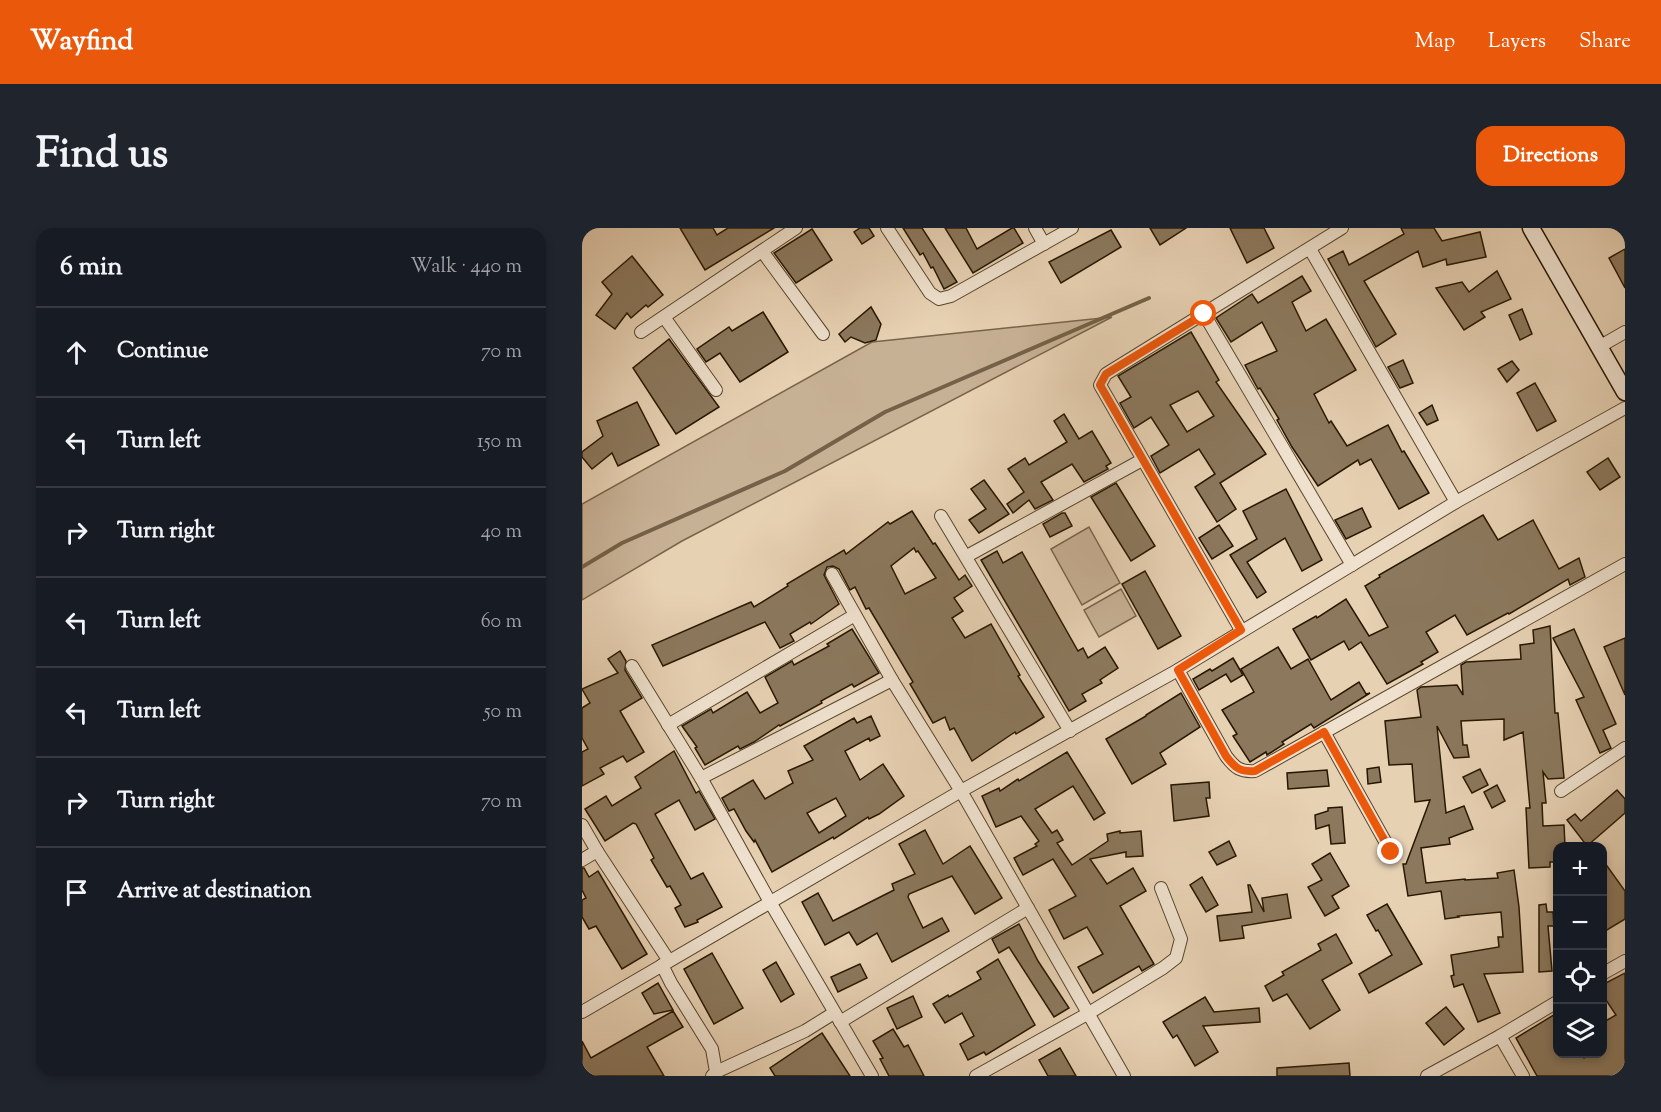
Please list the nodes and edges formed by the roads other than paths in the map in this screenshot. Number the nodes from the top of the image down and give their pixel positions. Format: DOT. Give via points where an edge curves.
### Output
graph roads {
  1 [pos="796,228"];
  2 [pos="887,228"];
  3 [pos="1035,228"];
  4 [pos="1072,228"];
  5 [pos="1342,228"];
  6 [pos="1531,228"];
  7 [pos="1044,244"];
  8 [pos="1310,249"];
  9 [pos="762,251"];
  10 [pos="1204,314"];
  11 [pos="664,317"];
  12 [pos="641,332"];
  13 [pos="1625,332"];
  14 [pos="823,334"];
  15 [pos="1599,347"];
  16 [pos="716,390"];
  17 [pos="1625,392"];
  18 [pos="1625,408"];
  19 [pos="1142,460"];
  20 [pos="1456,502"];
  21 [pos="941,516"];
  22 [pos="967,556"];
  23 [pos="1625,564"];
  24 [pos="1352,565"];
  25 [pos="832,574"];
  26 [pos="855,615"];
  27 [pos="1241,630"];
  28 [pos="632,666"];
  29 [pos="1178,670"];
  30 [pos="892,680"];
  31 [pos="668,725"];
  32 [pos="1070,731"];
  33 [pos="1324,732"];
  34 [pos="1625,748"];
  35 [pos="701,778"];
  36 [pos="961,791"];
  37 [pos="1561,791"];
  38 [pos="582,825"];
  39 [pos="597,851"];
  40 [pos="1391,852"];
  41 [pos="582,860"];
  42 [pos="1161,888"];
  43 [pos="770,903"];
  44 [pos="1028,909"];
  45 [pos="1625,961"];
  46 [pos="666,963"];
  47 [pos="1607,971"];
  48 [pos="1554,1004"];
  49 [pos="582,1012"];
  50 [pos="1089,1013"];
  51 [pos="837,1018"];
  52 [pos="1500,1036"];
  53 [pos="714,1074"];
  54 [pos="872,1076"];
  55 [pos="976,1076"];
  56 [pos="1124,1076"];
  57 [pos="1427,1076"];
  58 [pos="1523,1076"];
  1 -- 9 [label="street"];
  2 -- 7 [label="street" via="930,293 939,299 951,297"];
  3 -- 7 [label="street"];
  4 -- 7 [label="street"];
  5 -- 8 [label="street"];
  6 -- 15 [label="street"];
  8 -- 10 [label="street"];
  8 -- 20 [label="street"];
  9 -- 11 [label="street"];
  9 -- 14 [label="street"];
  10 -- 19 [label="street" via="1106,374 1100,385"];
  10 -- 24 [label="street"];
  11 -- 12 [label="street"];
  11 -- 16 [label="street"];
  13 -- 15 [label="street"];
  15 -- 17 [label="street"];
  18 -- 20 [label="street"];
  19 -- 22 [label="street"];
  19 -- 27 [label="street"];
  20 -- 24 [label="street"];
  21 -- 22 [label="street"];
  22 -- 32 [label="street"];
  23 -- 33 [label="street"];
  24 -- 27 [label="street"];
  25 -- 26 [label="street"];
  26 -- 30 [label="street"];
  26 -- 31 [label="street"];
  27 -- 29 [label="street"];
  28 -- 31 [label="street"];
  29 -- 32 [label="street"];
  29 -- 33 [label="street" via="1226,756 1244,772 1255,771"];
  30 -- 35 [label="street"];
  30 -- 36 [label="street"];
  31 -- 35 [label="street"];
  32 -- 36 [label="street"];
  33 -- 40 [label="street"];
  34 -- 37 [label="street"];
  35 -- 43 [label="street"];
  36 -- 43 [label="street"];
  36 -- 44 [label="street"];
  38 -- 39 [label="street"];
  39 -- 41 [label="street"];
  39 -- 46 [label="street"];
  42 -- 50 [label="street" via="1181,939 1176,958"];
  43 -- 46 [label="street"];
  43 -- 51 [label="street"];
  44 -- 50 [label="street"];
  44 -- 51 [label="street"];
  45 -- 47 [label="street"];
  46 -- 49 [label="street"];
  46 -- 53 [label="street" via="671,983 712,1049"];
  48 -- 52 [label="street"];
  50 -- 55 [label="street"];
  50 -- 56 [label="street"];
  51 -- 53 [label="street"];
  51 -- 54 [label="street"];
  52 -- 57 [label="street"];
  52 -- 58 [label="street"];
}
